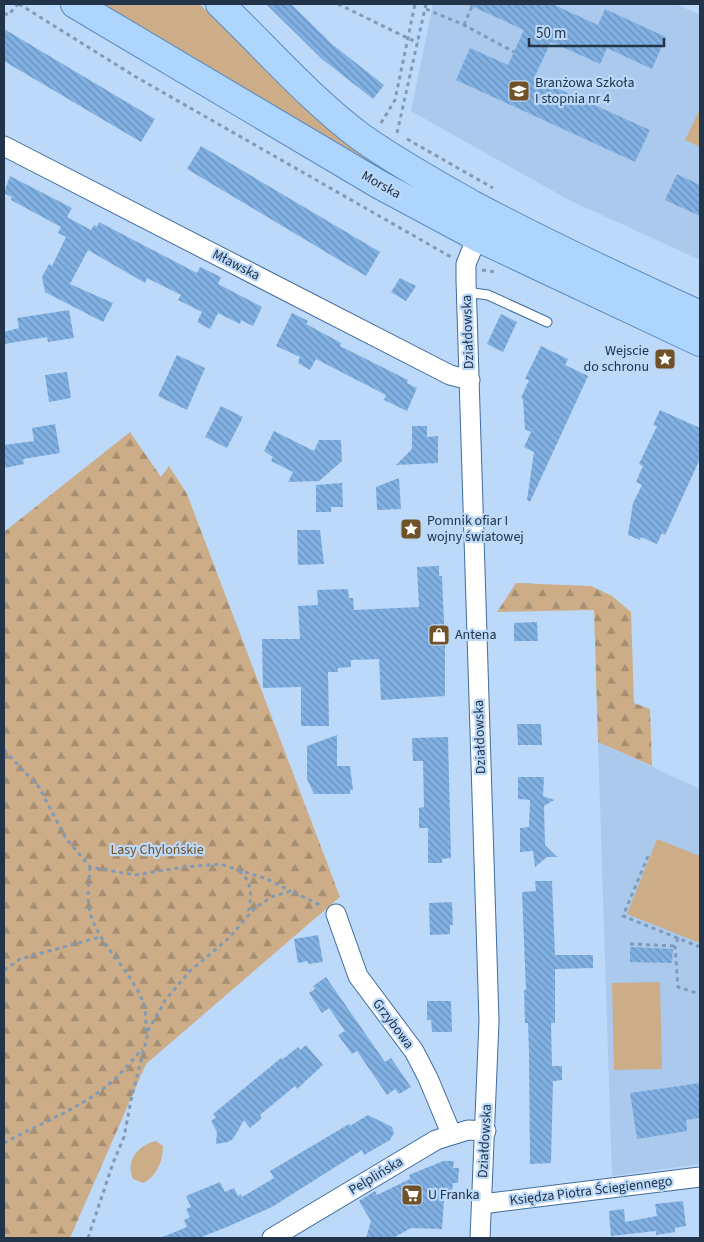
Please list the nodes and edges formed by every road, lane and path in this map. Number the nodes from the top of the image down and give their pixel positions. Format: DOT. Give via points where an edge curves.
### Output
graph roads {
  1 [pos="18,4"];
  2 [pos="75,4"];
  3 [pos="220,4"];
  4 [pos="338,4"];
  5 [pos="415,4"];
  6 [pos="426,4"];
  7 [pos="473,4"];
  8 [pos="426,9"];
  9 [pos="4,13"];
  10 [pos="464,25"];
  11 [pos="408,39"];
  12 [pos="418,43"];
  13 [pos="514,52"];
  14 [pos="374,117"];
  15 [pos="382,123"];
  16 [pos="397,132"];
  17 [pos="4,146"];
  18 [pos="496,190"];
  19 [pos="477,237"];
  20 [pos="466,264"];
  21 [pos="466,292"];
  22 [pos="700,315"];
  23 [pos="547,322"];
  24 [pos="700,342"];
  25 [pos="470,380"];
  26 [pos="4,750"];
  27 [pos="648,856"];
  28 [pos="90,867"];
  29 [pos="236,869"];
  30 [pos="291,892"];
  31 [pos="248,914"];
  32 [pos="336,914"];
  33 [pos="100,936"];
  34 [pos="678,938"];
  35 [pos="630,944"];
  36 [pos="675,946"];
  37 [pos="700,947"];
  38 [pos="4,970"];
  39 [pos="700,994"];
  40 [pos="147,1035"];
  41 [pos="143,1048"];
  42 [pos="486,1131"];
  43 [pos="451,1133"];
  44 [pos="4,1143"];
  45 [pos="700,1177"];
  46 [pos="482,1204"];
  47 [pos="88,1238"];
  48 [pos="275,1238"];
  49 [pos="480,1238"];
  1 -- 9 [label="path" via="8,15"];
  1 -- 20 [label="path" via="136,77"];
  2 -- 19 [label="main road, Morska" via="380,184"];
  3 -- 22 [label="main road, Morska" via="321,102 386,154 540,240"];
  4 -- 11 [label="path"];
  5 -- 11 [label="path"];
  6 -- 8 [label="path"];
  7 -- 10 [label="path"];
  8 -- 10 [label="path"];
  8 -- 12 [label="path"];
  10 -- 13 [label="path"];
  11 -- 12 [label="path"];
  11 -- 15 [label="path" via="395,100"];
  12 -- 16 [label="path"];
  14 -- 15 [label="path"];
  15 -- 16 [label="path"];
  16 -- 18 [label="path"];
  17 -- 25 [label="street, Mławska" via="450,375"];
  19 -- 20 [label="street, Działdowska"];
  19 -- 24 [label="main road, Morska"];
  20 -- 21 [label="street, Działdowska"];
  21 -- 23 [label="lane" via="488,295"];
  21 -- 25 [label="street, Działdowska"];
  25 -- 42 [label="street, Działdowska" via="489,1021"];
  26 -- 28 [label="path" via="39,787 65,837"];
  27 -- 34 [label="path" via="623,916"];
  28 -- 29 [label="path" via="135,875 184,866 220,864"];
  28 -- 33 [label="path" via="88,896 91,916"];
  29 -- 30 [label="path" via="267,878"];
  29 -- 31 [label="path" via="246,876 252,891"];
  30 -- 31 [label="path" via="271,898"];
  30 -- 32 [label="path"];
  31 -- 40 [label="path" via="229,938 190,970 166,999"];
  32 -- 43 [label="street, Grzybowa" via="358,976 414,1051"];
  33 -- 38 [label="path" via="20,959"];
  33 -- 40 [label="path" via="144,1005"];
  34 -- 36 [label="path"];
  34 -- 37 [label="path"];
  35 -- 36 [label="path"];
  36 -- 39 [label="path" via="678,987"];
  40 -- 41 [label="path"];
  41 -- 44 [label="path" via="100,1091 78,1106"];
  41 -- 47 [label="path" via="124,1137"];
  42 -- 43 [label="street, Pelplińska"];
  42 -- 46 [label="street, Działdowska"];
  43 -- 48 [label="street, Pelplińska"];
  45 -- 46 [label="street, Księdza Piotra Ściegiennego"];
  46 -- 49 [label="street, Działdowska"];
}
